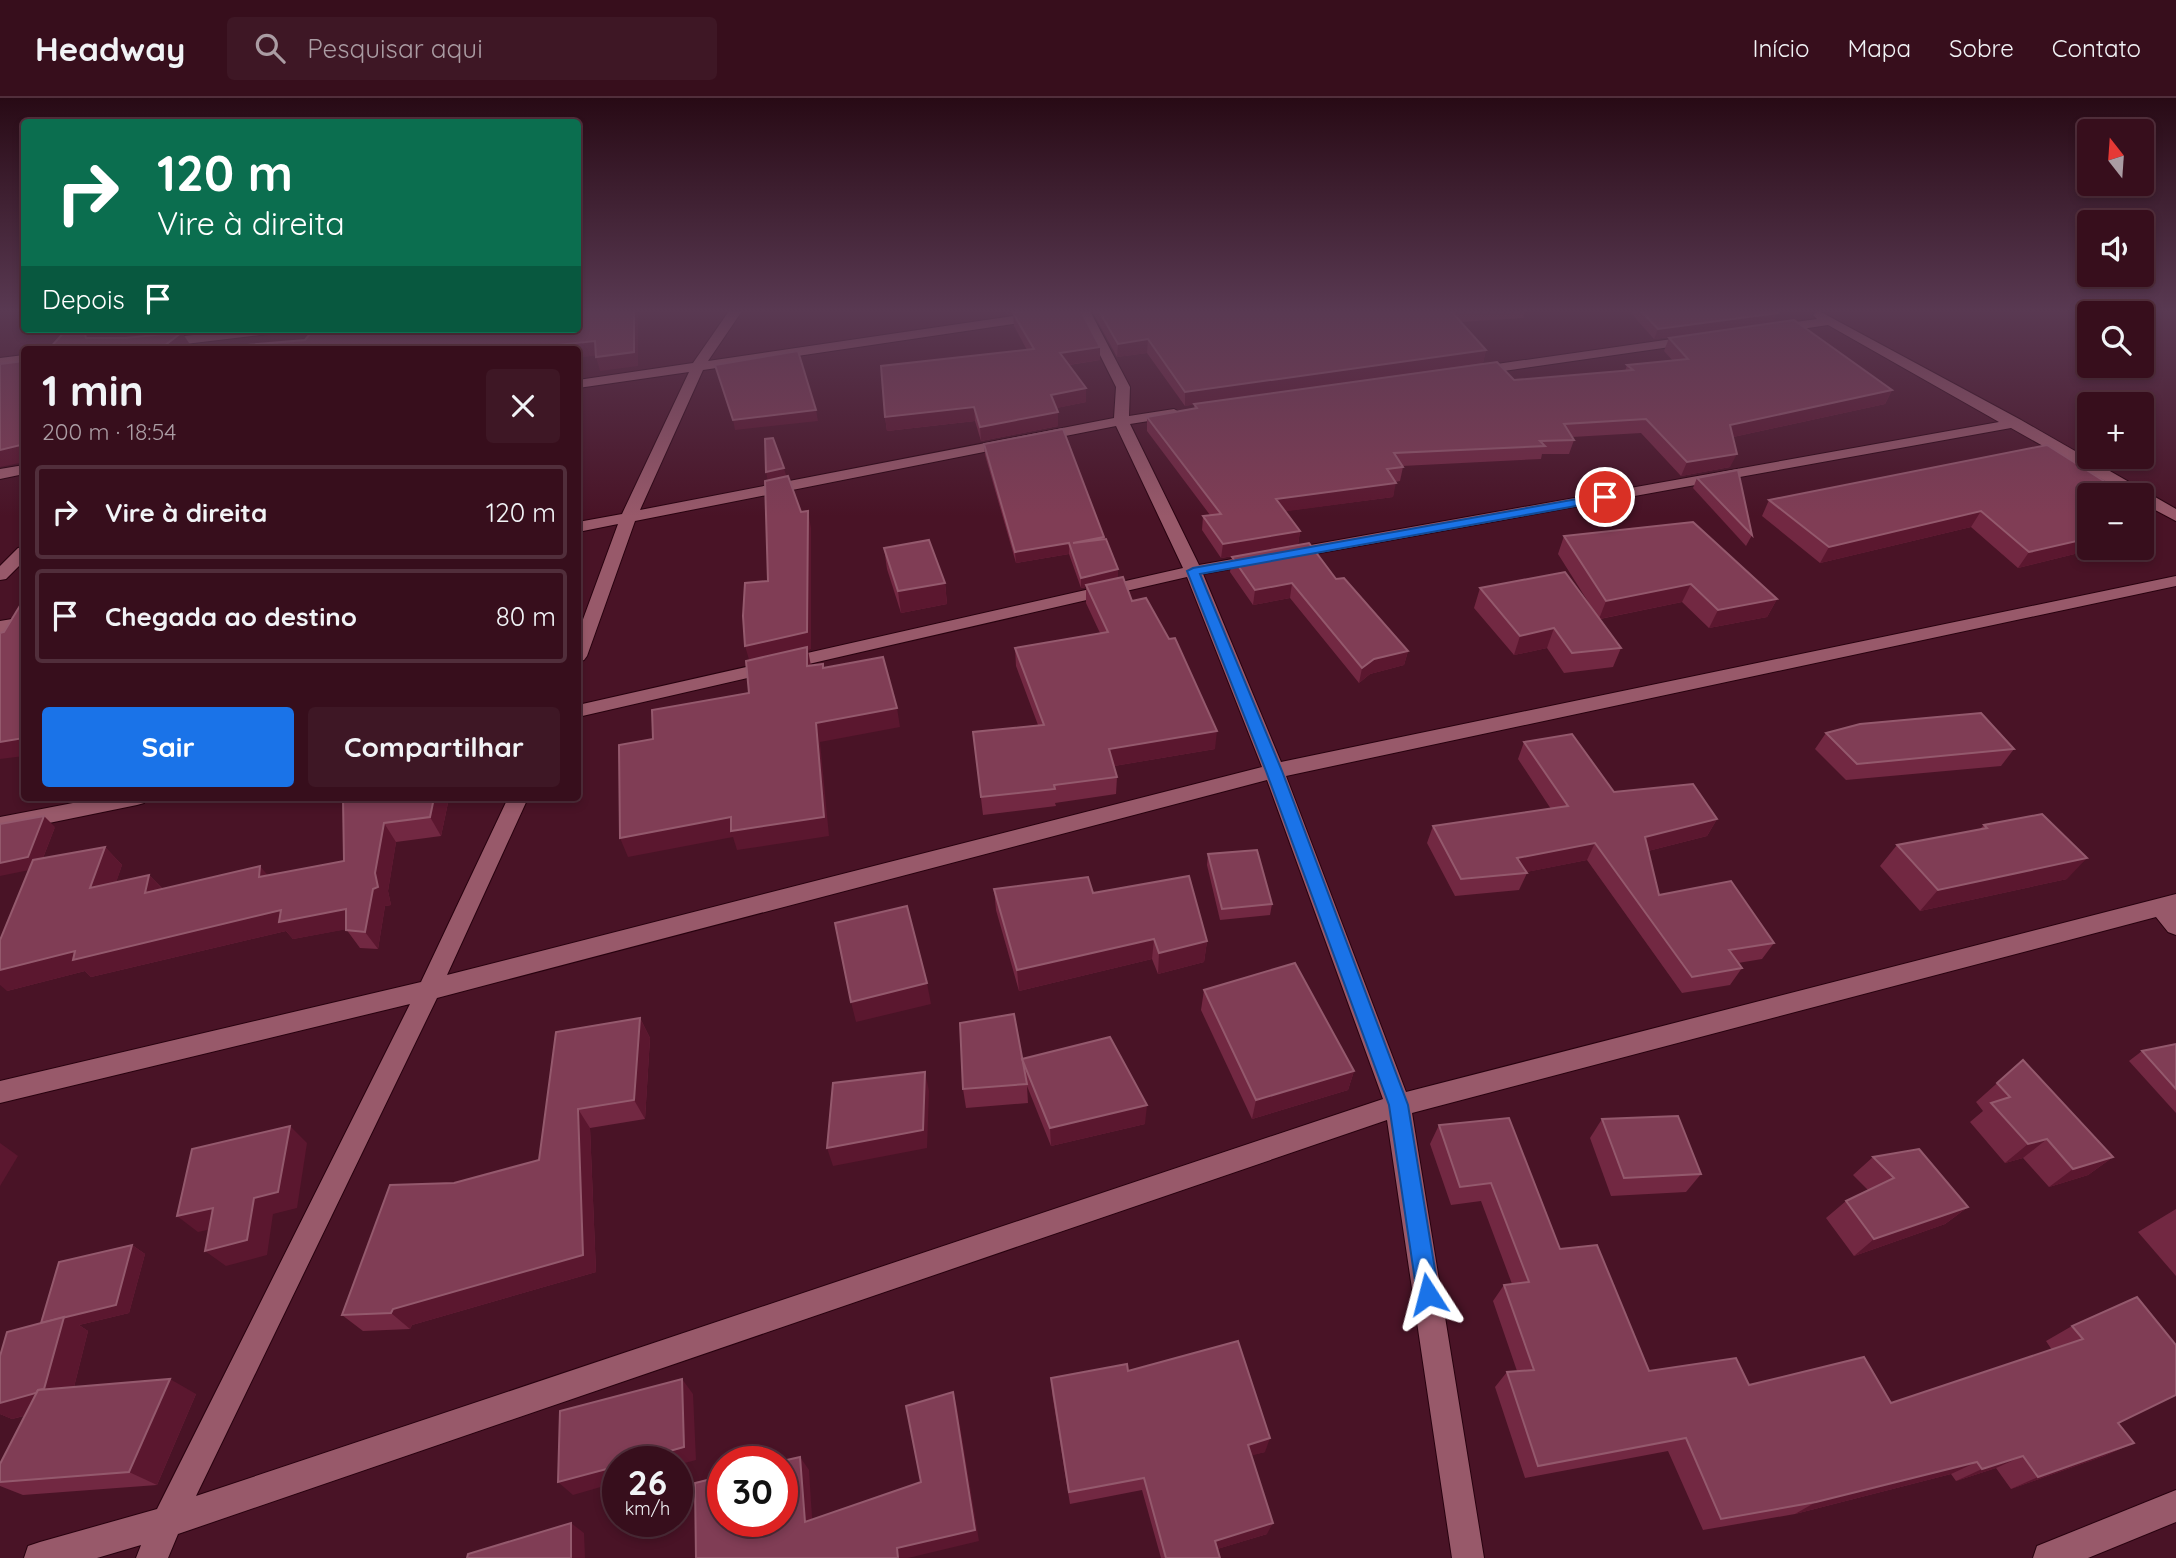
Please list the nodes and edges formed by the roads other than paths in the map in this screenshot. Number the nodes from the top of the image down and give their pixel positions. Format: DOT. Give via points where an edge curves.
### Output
graph roads {
  1 [pos="607,379"];
  2 [pos="692,379"];
  3 [pos="1117,379"];
  4 [pos="1936,379"];
  5 [pos="581,384"];
  6 [pos="1189,411"];
  7 [pos="1121,421"];
  8 [pos="2016,423"];
  9 [pos="21,470"];
  10 [pos="0,474"];
  11 [pos="2119,483"];
  12 [pos="2154,503"];
  13 [pos="2176,516"];
  14 [pos="628,518"];
  15 [pos="581,526"];
  16 [pos="21,555"];
  17 [pos="1193,571"];
  18 [pos="0,575"];
  19 [pos="2176,581"];
  20 [pos="21,624"];
  21 [pos="0,627"];
  22 [pos="581,648"];
  23 [pos="581,710"];
  24 [pos="1274,771"];
  25 [pos="122,801"];
  26 [pos="517,801"];
  27 [pos="0,825"];
  28 [pos="2171,912"];
  29 [pos="429,990"];
  30 [pos="0,1091"];
  31 [pos="1398,1105"];
  32 [pos="2176,1506"];
  33 [pos="167,1522"];
  34 [pos="40,1558"];
  35 [pos="152,1558"];
  36 [pos="1468,1558"];
  37 [pos="2049,1558"];
  1 -- 5 [label="street"];
  2 -- 14 [label="street"];
  3 -- 7 [label="street" via="1123,387"];
  4 -- 8 [label="street"];
  6 -- 7 [label="street"];
  7 -- 14 [label="street"];
  7 -- 17 [label="street"];
  8 -- 11 [label="street"];
  8 -- 17 [label="street"];
  9 -- 10 [label="street"];
  12 -- 13 [label="street"];
  14 -- 15 [label="street"];
  14 -- 22 [label="street"];
  16 -- 18 [label="street"];
  17 -- 23 [label="street"];
  17 -- 24 [label="street"];
  19 -- 24 [label="street"];
  20 -- 21 [label="street"];
  24 -- 29 [label="street"];
  24 -- 31 [label="street"];
  25 -- 27 [label="street"];
  26 -- 29 [label="street"];
  28 -- 31 [label="street"];
  29 -- 30 [label="street"];
  29 -- 33 [label="street"];
  31 -- 33 [label="street"];
  31 -- 36 [label="street"];
  32 -- 37 [label="street"];
  33 -- 34 [label="street"];
  33 -- 35 [label="street"];
}
